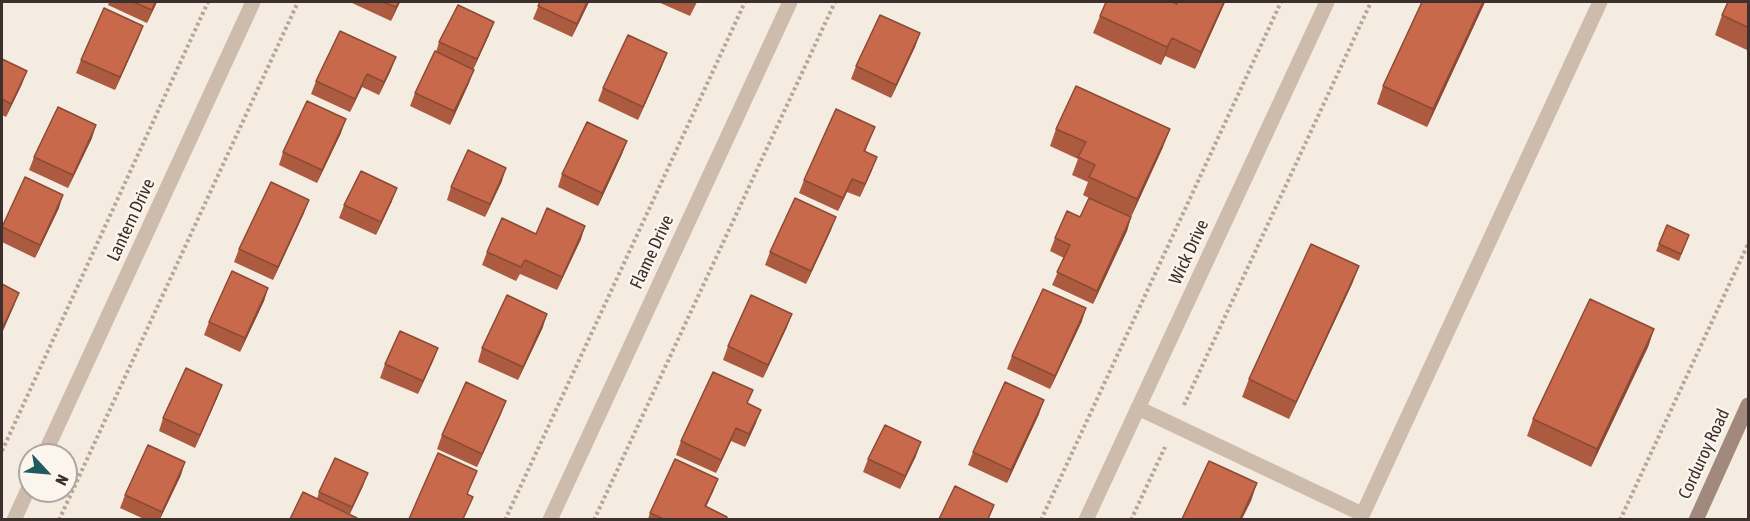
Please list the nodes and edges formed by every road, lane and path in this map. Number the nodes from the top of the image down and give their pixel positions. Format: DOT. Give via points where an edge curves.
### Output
graph roads {
  1 [pos="208,2"];
  2 [pos="253,2"];
  3 [pos="298,2"];
  4 [pos="745,2"];
  5 [pos="790,2"];
  6 [pos="835,2"];
  7 [pos="1281,2"];
  8 [pos="1327,2"];
  9 [pos="1371,2"];
  10 [pos="1600,2"];
  11 [pos="1749,244"];
  12 [pos="1749,405"];
  13 [pos="1138,408"];
  14 [pos="1175,425"];
  15 [pos="50,443"];
  16 [pos="2,451"];
  17 [pos="22,503"];
  18 [pos="1361,517"];
  19 [pos="14,519"];
  20 [pos="59,519"];
  21 [pos="505,519"];
  22 [pos="550,519"];
  23 [pos="594,519"];
  24 [pos="1041,519"];
  25 [pos="1086,519"];
  26 [pos="1131,519"];
  27 [pos="1620,519"];
  28 [pos="1696,519"];
  1 -- 16 [label="path"];
  2 -- 15 [label="street, Lantern Drive"];
  3 -- 20 [label="path"];
  4 -- 21 [label="path"];
  5 -- 22 [label="street, Flame Drive"];
  6 -- 23 [label="path"];
  7 -- 24 [label="path"];
  8 -- 13 [label="street, Wick Drive"];
  9 -- 14 [label="path"];
  10 -- 18 [label="street"];
  11 -- 27 [label="path"];
  12 -- 28 [label="street, Corduroy Road"];
  13 -- 14 [label="street"];
  13 -- 25 [label="street, Wick Drive"];
  14 -- 18 [label="street"];
  14 -- 26 [label="path"];
  17 -- 19 [label="street"];
}
